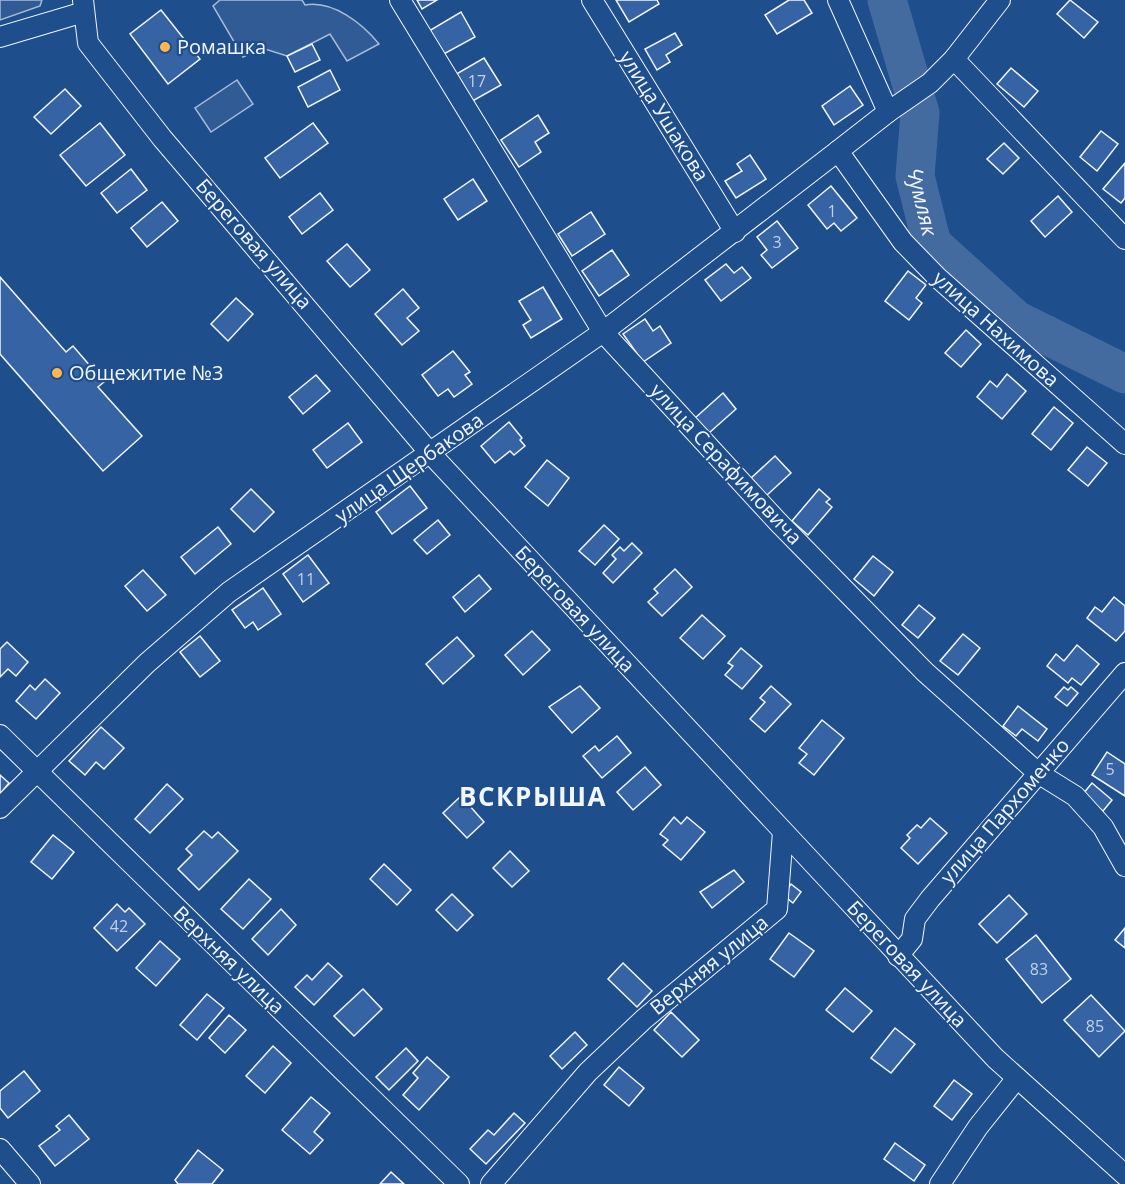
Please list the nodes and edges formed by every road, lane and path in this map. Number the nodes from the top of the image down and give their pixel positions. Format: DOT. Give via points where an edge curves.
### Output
graph roads {
  1 [pos="400,0"];
  2 [pos="592,0"];
  3 [pos="838,0"];
  4 [pos="1000,0"];
  5 [pos="83,6"];
  6 [pos="0,37"];
  7 [pos="954,59"];
  8 [pos="888,112"];
  9 [pos="838,151"];
  10 [pos="735,232"];
  11 [pos="1125,238"];
  12 [pos="603,332"];
  13 [pos="1125,444"];
  14 [pos="430,453"];
  15 [pos="1125,673"];
  16 [pos="0,735"];
  17 [pos="1038,773"];
  18 [pos="36,774"];
  19 [pos="0,808"];
  20 [pos="783,832"];
  21 [pos="1125,866"];
  22 [pos="898,956"];
  23 [pos="1017,1078"];
  24 [pos="0,1149"];
  25 [pos="1125,1175"];
  26 [pos="30,1184"];
  27 [pos="459,1184"];
  28 [pos="491,1184"];
  29 [pos="940,1184"];
  1 -- 12 [label="street, улица Серафимовича"];
  2 -- 10 [label="street, улица Ушакова"];
  3 -- 8 [label="street"];
  4 -- 7 [label="street"];
  5 -- 6 [label="street"];
  5 -- 14 [label="street, Береговая улица" via="88,43 155,129"];
  7 -- 8 [label="street" via="930,83"];
  7 -- 11 [label="street"];
  8 -- 9 [label="street"];
  9 -- 10 [label="street, улица Щербакова"];
  9 -- 13 [label="street, улица Нахимова" via="903,242 936,277"];
  10 -- 12 [label="street, улица Щербакова"];
  12 -- 14 [label="street, улица Щербакова"];
  12 -- 17 [label="street, улица Серафимовича" via="778,522 925,672"];
  14 -- 18 [label="street, улица Щербакова" via="229,592 147,663"];
  14 -- 20 [label="street, Береговая улица"];
  15 -- 17 [label="street, улица Пархоменко"];
  16 -- 18 [label="street, Верхняя улица"];
  17 -- 21 [label="street, улица Серафимовича" via="1075,796 1103,827"];
  17 -- 22 [label="street, улица Пархоменко" via="915,919 912,939"];
  18 -- 19 [label="street, улица Щербакова"];
  18 -- 27 [label="street, Верхняя улица"];
  20 -- 22 [label="street, Береговая улица"];
  20 -- 28 [label="street, Верхняя улица" via="777,909 644,1019 596,1065"];
  22 -- 23 [label="street, Береговая улица"];
  23 -- 25 [label="street, Береговая улица"];
  23 -- 29 [label="street"];
  24 -- 26 [label="street"];
}
